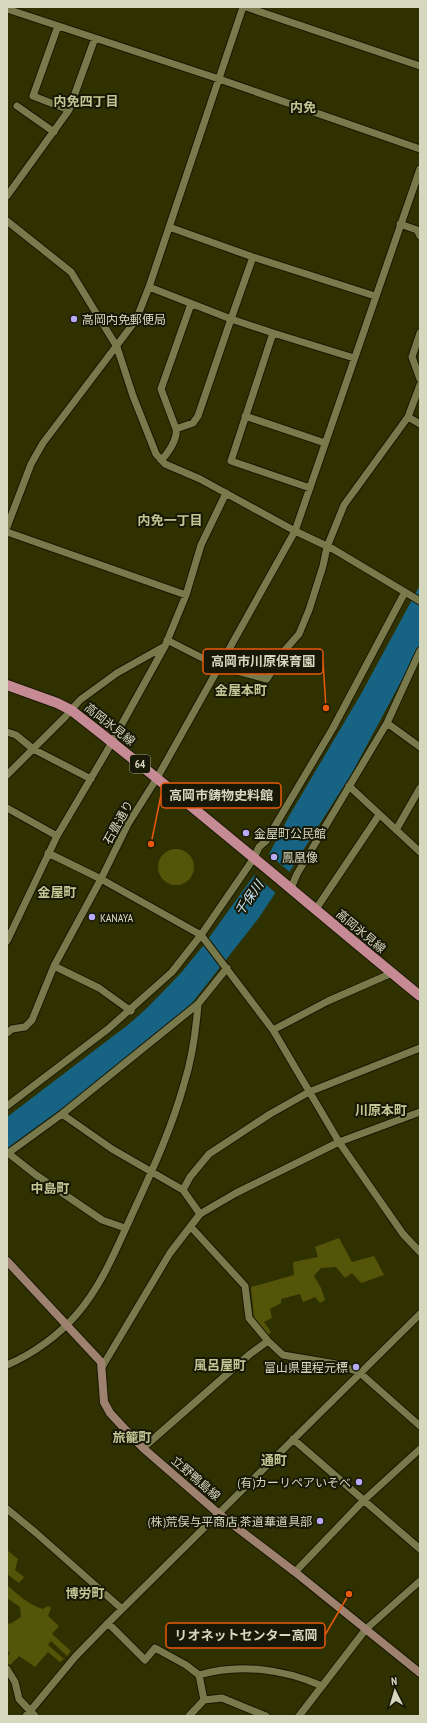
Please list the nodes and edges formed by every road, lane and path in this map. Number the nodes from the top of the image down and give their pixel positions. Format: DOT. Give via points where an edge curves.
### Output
graph roads {
  1 [pos="244,7"];
  2 [pos="7,9"];
  3 [pos="58,26"];
  4 [pos="95,38"];
  5 [pos="420,66"];
  6 [pos="219,79"];
  7 [pos="17,106"];
  8 [pos="69,110"];
  9 [pos="54,132"];
  10 [pos="420,149"];
  11 [pos="420,169"];
  12 [pos="7,196"];
  13 [pos="7,221"];
  14 [pos="400,224"];
  15 [pos="169,227"];
  16 [pos="420,236"];
  17 [pos="253,257"];
  18 [pos="149,287"];
  19 [pos="375,296"];
  20 [pos="191,304"];
  21 [pos="231,319"];
  22 [pos="272,333"];
  23 [pos="420,333"];
  24 [pos="117,346"];
  25 [pos="354,358"];
  26 [pos="420,378"];
  27 [pos="420,384"];
  28 [pos="245,416"];
  29 [pos="408,417"];
  30 [pos="420,424"];
  31 [pos="176,429"];
  32 [pos="325,443"];
  33 [pos="161,460"];
  34 [pos="310,488"];
  35 [pos="226,493"];
  36 [pos="7,527"];
  37 [pos="295,531"];
  38 [pos="7,532"];
  39 [pos="327,547"];
  40 [pos="407,593"];
  41 [pos="186,595"];
  42 [pos="420,601"];
  43 [pos="166,643"];
  44 [pos="420,652"];
  45 [pos="218,666"];
  46 [pos="7,685"];
  47 [pos="72,710"];
  48 [pos="387,723"];
  49 [pos="7,732"];
  50 [pos="112,741"];
  51 [pos="420,747"];
  52 [pos="33,749"];
  53 [pos="7,775"];
  54 [pos="157,778"];
  55 [pos="91,779"];
  56 [pos="349,786"];
  57 [pos="420,788"];
  58 [pos="7,808"];
  59 [pos="379,814"];
  60 [pos="396,830"];
  61 [pos="57,836"];
  62 [pos="420,852"];
  63 [pos="48,853"];
  64 [pos="257,861"];
  65 [pos="101,879"];
  66 [pos="289,886"];
  67 [pos="316,909"];
  68 [pos="202,937"];
  69 [pos="7,941"];
  70 [pos="54,966"];
  71 [pos="226,967"];
  72 [pos="392,973"];
  73 [pos="420,996"];
  74 [pos="198,1004"];
  75 [pos="131,1011"];
  76 [pos="9,1029"];
  77 [pos="273,1030"];
  78 [pos="420,1048"];
  79 [pos="309,1092"];
  80 [pos="7,1106"];
  81 [pos="420,1112"];
  82 [pos="62,1114"];
  83 [pos="339,1142"];
  84 [pos="7,1153"];
  85 [pos="151,1172"];
  86 [pos="183,1190"];
  87 [pos="200,1214"];
  88 [pos="191,1227"];
  89 [pos="126,1228"];
  90 [pos="420,1252"];
  91 [pos="7,1261"];
  92 [pos="420,1314"];
  93 [pos="66,1325"];
  94 [pos="268,1341"];
  95 [pos="7,1365"];
  96 [pos="102,1367"];
  97 [pos="359,1372"];
  98 [pos="420,1426"];
  99 [pos="293,1439"];
  100 [pos="143,1448"];
  101 [pos="420,1449"];
  102 [pos="363,1501"];
  103 [pos="7,1509"];
  104 [pos="219,1514"];
  105 [pos="420,1549"];
  106 [pos="295,1572"];
  107 [pos="420,1581"];
  108 [pos="122,1609"];
  109 [pos="108,1623"];
  110 [pos="366,1629"];
  111 [pos="7,1669"];
  112 [pos="420,1673"];
  113 [pos="199,1675"];
  114 [pos="322,1686"];
  115 [pos="204,1700"];
  116 [pos="30,1714"];
  117 [pos="189,1716"];
  118 [pos="266,1716"];
  119 [pos="299,1716"];
  1 -- 5 [label="street"];
  1 -- 6 [label="street"];
  2 -- 3 [label="street"];
  3 -- 4 [label="street"];
  3 -- 8 [label="street" via="33,96"];
  4 -- 6 [label="street"];
  4 -- 8 [label="street"];
  6 -- 10 [label="street"];
  6 -- 15 [label="street"];
  7 -- 9 [label="street"];
  8 -- 9 [label="street"];
  9 -- 12 [label="street"];
  11 -- 14 [label="street, 石畳通り"];
  13 -- 24 [label="street" via="71,272"];
  14 -- 16 [label="street" via="417,230"];
  14 -- 19 [label="street, 石畳通り"];
  15 -- 17 [label="street"];
  15 -- 18 [label="street"];
  17 -- 19 [label="street"];
  17 -- 21 [label="street"];
  18 -- 20 [label="street"];
  18 -- 24 [label="street" via="136,320"];
  19 -- 25 [label="street, 石畳通り"];
  20 -- 21 [label="street"];
  20 -- 31 [label="street" via="161,389"];
  21 -- 22 [label="street"];
  21 -- 31 [label="street" via="198,416 193,422"];
  22 -- 25 [label="street"];
  22 -- 28 [label="street"];
  23 -- 26 [label="street" via="412,357"];
  24 -- 33 [label="street" via="133,396 156,454"];
  24 -- 36 [label="street" via="43,443 31,464"];
  25 -- 32 [label="street, 石畳通り"];
  27 -- 29 [label="street"];
  28 -- 32 [label="street"];
  28 -- 34 [label="street" via="231,461"];
  29 -- 30 [label="street"];
  29 -- 39 [label="street" via="344,506"];
  31 -- 33 [label="street" via="177,433"];
  32 -- 34 [label="street, 石畳通り"];
  33 -- 35 [label="street"];
  34 -- 37 [label="street, 石畳通り"];
  35 -- 37 [label="street"];
  35 -- 41 [label="street" via="201,545"];
  37 -- 39 [label="street"];
  37 -- 45 [label="street, 石畳通り"];
  38 -- 41 [label="street"];
  39 -- 40 [label="street"];
  39 -- 45 [label="street" via="309,610 299,634 284,651 267,680"];
  40 -- 42 [label="street"];
  40 -- 64 [label="street" via="333,728 266,842 259,847"];
  41 -- 43 [label="street"];
  43 -- 45 [label="street"];
  43 -- 47 [label="street" via="117,673 80,700"];
  43 -- 50 [label="street"];
  44 -- 48 [label="street"];
  45 -- 54 [label="street, 石畳通り"];
  46 -- 47 [label="main road, 高岡氷見線 / 64"];
  47 -- 50 [label="main road, 高岡氷見線 / 64"];
  47 -- 52 [label="street"];
  48 -- 51 [label="street"];
  48 -- 56 [label="street"];
  49 -- 52 [label="street" via="16,735"];
  50 -- 54 [label="main road, 高岡氷見線 / 64"];
  50 -- 55 [label="street"];
  52 -- 53 [label="street"];
  52 -- 55 [label="street"];
  54 -- 64 [label="main road, 高岡氷見線 / 64"];
  54 -- 65 [label="street, 石畳通り" via="128,824"];
  55 -- 61 [label="street"];
  56 -- 59 [label="street"];
  56 -- 66 [label="street"];
  57 -- 60 [label="street"];
  58 -- 61 [label="street"];
  59 -- 60 [label="street"];
  59 -- 67 [label="street"];
  60 -- 62 [label="street"];
  61 -- 63 [label="street"];
  63 -- 65 [label="street"];
  63 -- 69 [label="street"];
  64 -- 66 [label="main road, 64"];
  64 -- 68 [label="street"];
  65 -- 68 [label="street"];
  65 -- 70 [label="street, 石畳通り"];
  66 -- 67 [label="main road, 高岡氷見線 / 64"];
  67 -- 72 [label="main road, 高岡氷見線 / 64"];
  68 -- 71 [label="street"];
  68 -- 75 [label="street" via="172,972"];
  70 -- 75 [label="street" via="98,988"];
  70 -- 76 [label="street, 石畳通り" via="32,1020 25,1027"];
  71 -- 74 [label="street"];
  71 -- 77 [label="street"];
  72 -- 73 [label="main road, 高岡氷見線 / 64"];
  72 -- 77 [label="street" via="328,1001"];
  74 -- 82 [label="street"];
  74 -- 85 [label="street" via="185,1083"];
  75 -- 80 [label="street"];
  77 -- 79 [label="street"];
  78 -- 79 [label="street"];
  79 -- 83 [label="street"];
  79 -- 86 [label="street" via="209,1154"];
  81 -- 83 [label="street"];
  82 -- 84 [label="street"];
  82 -- 85 [label="street" via="112,1149"];
  83 -- 87 [label="street" via="236,1193"];
  83 -- 90 [label="street" via="403,1234"];
  84 -- 89 [label="street" via="102,1220"];
  85 -- 86 [label="street"];
  85 -- 89 [label="street"];
  86 -- 87 [label="street"];
  87 -- 88 [label="street"];
  88 -- 94 [label="street" via="245,1286 249,1318"];
  88 -- 96 [label="street" via="170,1253"];
  89 -- 93 [label="street" via="96,1289"];
  91 -- 93 [label="main road"];
  92 -- 97 [label="street"];
  93 -- 95 [label="street" via="36,1350"];
  93 -- 96 [label="main road" via="101,1362"];
  94 -- 97 [label="street" via="283,1355 336,1364"];
  94 -- 100 [label="street"];
  96 -- 100 [label="main road, 立野鴨島線" via="104,1402 110,1413"];
  97 -- 98 [label="street"];
  97 -- 99 [label="street"];
  99 -- 102 [label="street"];
  99 -- 104 [label="street"];
  100 -- 104 [label="main road, 立野鴨島線"];
  101 -- 102 [label="street"];
  102 -- 105 [label="street"];
  102 -- 106 [label="street"];
  103 -- 108 [label="street"];
  104 -- 106 [label="main road, 立野鴨島線"];
  104 -- 108 [label="street"];
  106 -- 110 [label="main road, 立野鴨島線"];
  107 -- 110 [label="street"];
  108 -- 109 [label="street"];
  109 -- 113 [label="street" via="145,1660 155,1648"];
  109 -- 116 [label="street" via="75,1657"];
  110 -- 112 [label="main road, 立野鴨島線"];
  110 -- 114 [label="street"];
  111 -- 116 [label="street" via="15,1682 19,1699"];
  113 -- 114 [label="street" via="235,1668 261,1670 297,1676"];
  113 -- 115 [label="street"];
  114 -- 119 [label="street"];
  115 -- 117 [label="street"];
  115 -- 118 [label="street" via="222,1698"];
}
